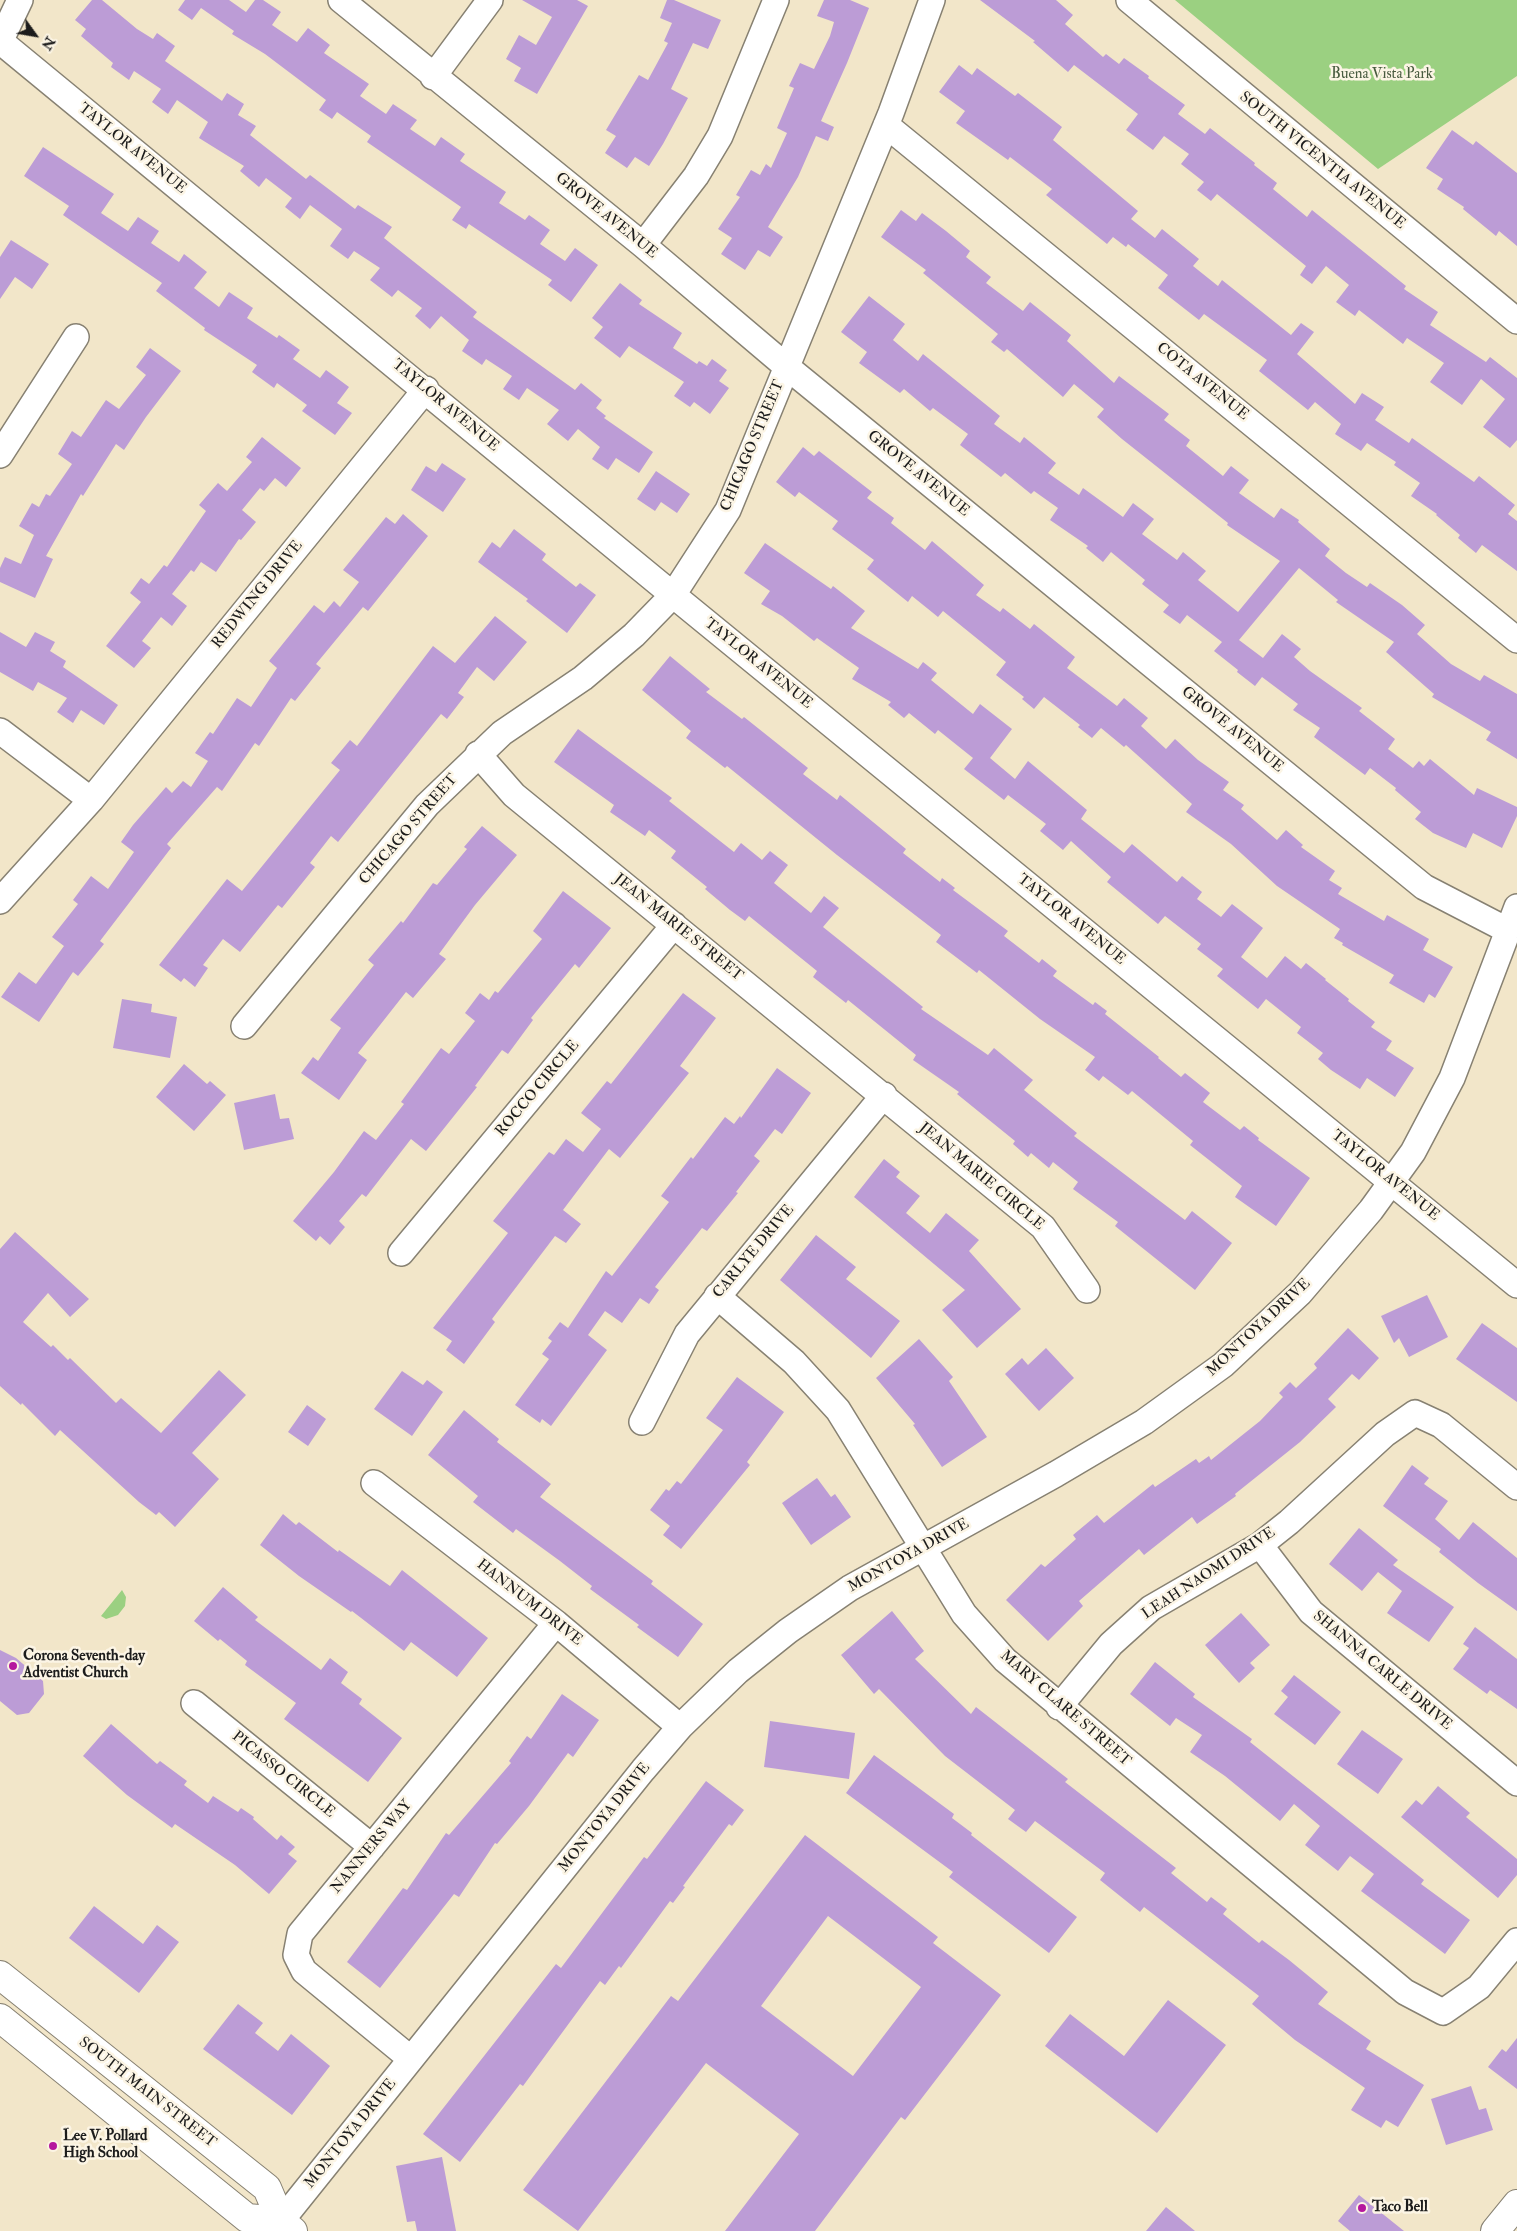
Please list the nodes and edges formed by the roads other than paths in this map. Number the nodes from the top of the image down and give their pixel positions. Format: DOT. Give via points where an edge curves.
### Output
graph roads {
  1 [pos="20,0"];
  2 [pos="341,0"];
  3 [pos="490,0"];
  4 [pos="776,0"];
  5 [pos="932,0"];
  6 [pos="1129,0"];
  7 [pos="0,41"];
  8 [pos="433,77"];
  9 [pos="886,124"];
  10 [pos="643,245"];
  11 [pos="1517,321"];
  12 [pos="76,337"];
  13 [pos="787,367"];
  14 [pos="426,389"];
  15 [pos="0,455"];
  16 [pos="673,595"];
  17 [pos="1517,640"];
  18 [pos="0,731"];
  19 [pos="478,754"];
  20 [pos="91,800"];
  21 [pos="0,901"];
  22 [pos="1517,907"];
  23 [pos="674,925"];
  24 [pos="1508,930"];
  25 [pos="244,1026"];
  26 [pos="884,1095"];
  27 [pos="1393,1183"];
  28 [pos="401,1253"];
  29 [pos="1517,1285"];
  30 [pos="1087,1290"];
  31 [pos="717,1296"];
  32 [pos="642,1422"];
  33 [pos="374,1483"];
  34 [pos="1517,1487"];
  35 [pos="1260,1546"];
  36 [pos="923,1547"];
  37 [pos="556,1623"];
  38 [pos="194,1703"];
  39 [pos="1059,1706"];
  40 [pos="680,1727"];
  41 [pos="1517,1783"];
  42 [pos="372,1847"];
  43 [pos="1517,1941"];
  44 [pos="0,1975"];
  45 [pos="0,2018"];
  46 [pos="411,2059"];
  47 [pos="1517,2204"];
  48 [pos="287,2226"];
  49 [pos="1495,2231"];
  1 -- 7 [label="street"];
  2 -- 8 [label="street, GROVE AVENUE"];
  3 -- 8 [label="street"];
  4 -- 10 [label="street" via="720,136 696,176"];
  5 -- 9 [label="street, CHICAGO STREET"];
  6 -- 11 [label="street, SOUTH VICENTIA AVENUE"];
  7 -- 14 [label="street, TAYLOR AVENUE"];
  8 -- 10 [label="street, GROVE AVENUE"];
  9 -- 13 [label="street, CHICAGO STREET"];
  9 -- 17 [label="street, COTA AVENUE"];
  10 -- 13 [label="street, GROVE AVENUE"];
  12 -- 15 [label="street"];
  13 -- 16 [label="street, CHICAGO STREET" via="728,510"];
  13 -- 24 [label="street, GROVE AVENUE" via="1424,887"];
  14 -- 16 [label="street, TAYLOR AVENUE"];
  14 -- 20 [label="street, REDWING DRIVE"];
  16 -- 19 [label="street, CHICAGO STREET" via="654,617 583,678 502,733"];
  16 -- 27 [label="street, TAYLOR AVENUE"];
  18 -- 20 [label="street"];
  19 -- 23 [label="street, JEAN MARIE STREET" via="514,795"];
  19 -- 25 [label="street, CHICAGO STREET" via="427,805"];
  20 -- 21 [label="street, REDWING DRIVE"];
  22 -- 24 [label="street, MONTOYA DRIVE"];
  23 -- 26 [label="street, JEAN MARIE STREET"];
  23 -- 28 [label="street, ROCCO CIRCLE"];
  24 -- 27 [label="street, MONTOYA DRIVE" via="1452,1078"];
  26 -- 30 [label="street, JEAN MARIE CIRCLE" via="1043,1228"];
  26 -- 31 [label="street, CARLYE DRIVE"];
  27 -- 29 [label="street, TAYLOR AVENUE"];
  27 -- 36 [label="street, MONTOYA DRIVE" via="1300,1293 1223,1364 1144,1422"];
  31 -- 32 [label="street, CARLYE DRIVE" via="687,1334"];
  31 -- 36 [label="street, MARY CLARE STREET" via="794,1362 838,1410"];
  33 -- 37 [label="street, HANNUM DRIVE"];
  34 -- 35 [label="street, LEAH NAOMI DRIVE" via="1441,1425 1415,1413 1385,1434"];
  35 -- 39 [label="street, LEAH NAOMI DRIVE" via="1151,1608 1111,1644"];
  35 -- 41 [label="street, SHANNA CARLE DRIVE" via="1310,1612"];
  36 -- 39 [label="street, MARY CLARE STREET" via="964,1614 1005,1660"];
  36 -- 40 [label="street, MONTOYA DRIVE" via="850,1588 788,1631 738,1671"];
  37 -- 40 [label="street, HANNUM DRIVE"];
  37 -- 42 [label="street, NANNERS WAY"];
  38 -- 42 [label="street, PICASSO CIRCLE"];
  39 -- 43 [label="street, MARY CLARE STREET" via="1405,1992 1443,2012 1479,1987"];
  40 -- 46 [label="street, MONTOYA DRIVE"];
  42 -- 46 [label="street, NANNERS WAY" via="300,1934 296,1955 304,1971"];
  44 -- 48 [label="main road, SOUTH MAIN STREET" via="267,2188"];
  45 -- 48 [label="main road" via="247,2218"];
  46 -- 48 [label="street, MONTOYA DRIVE"];
  47 -- 49 [label="main road"];
}
